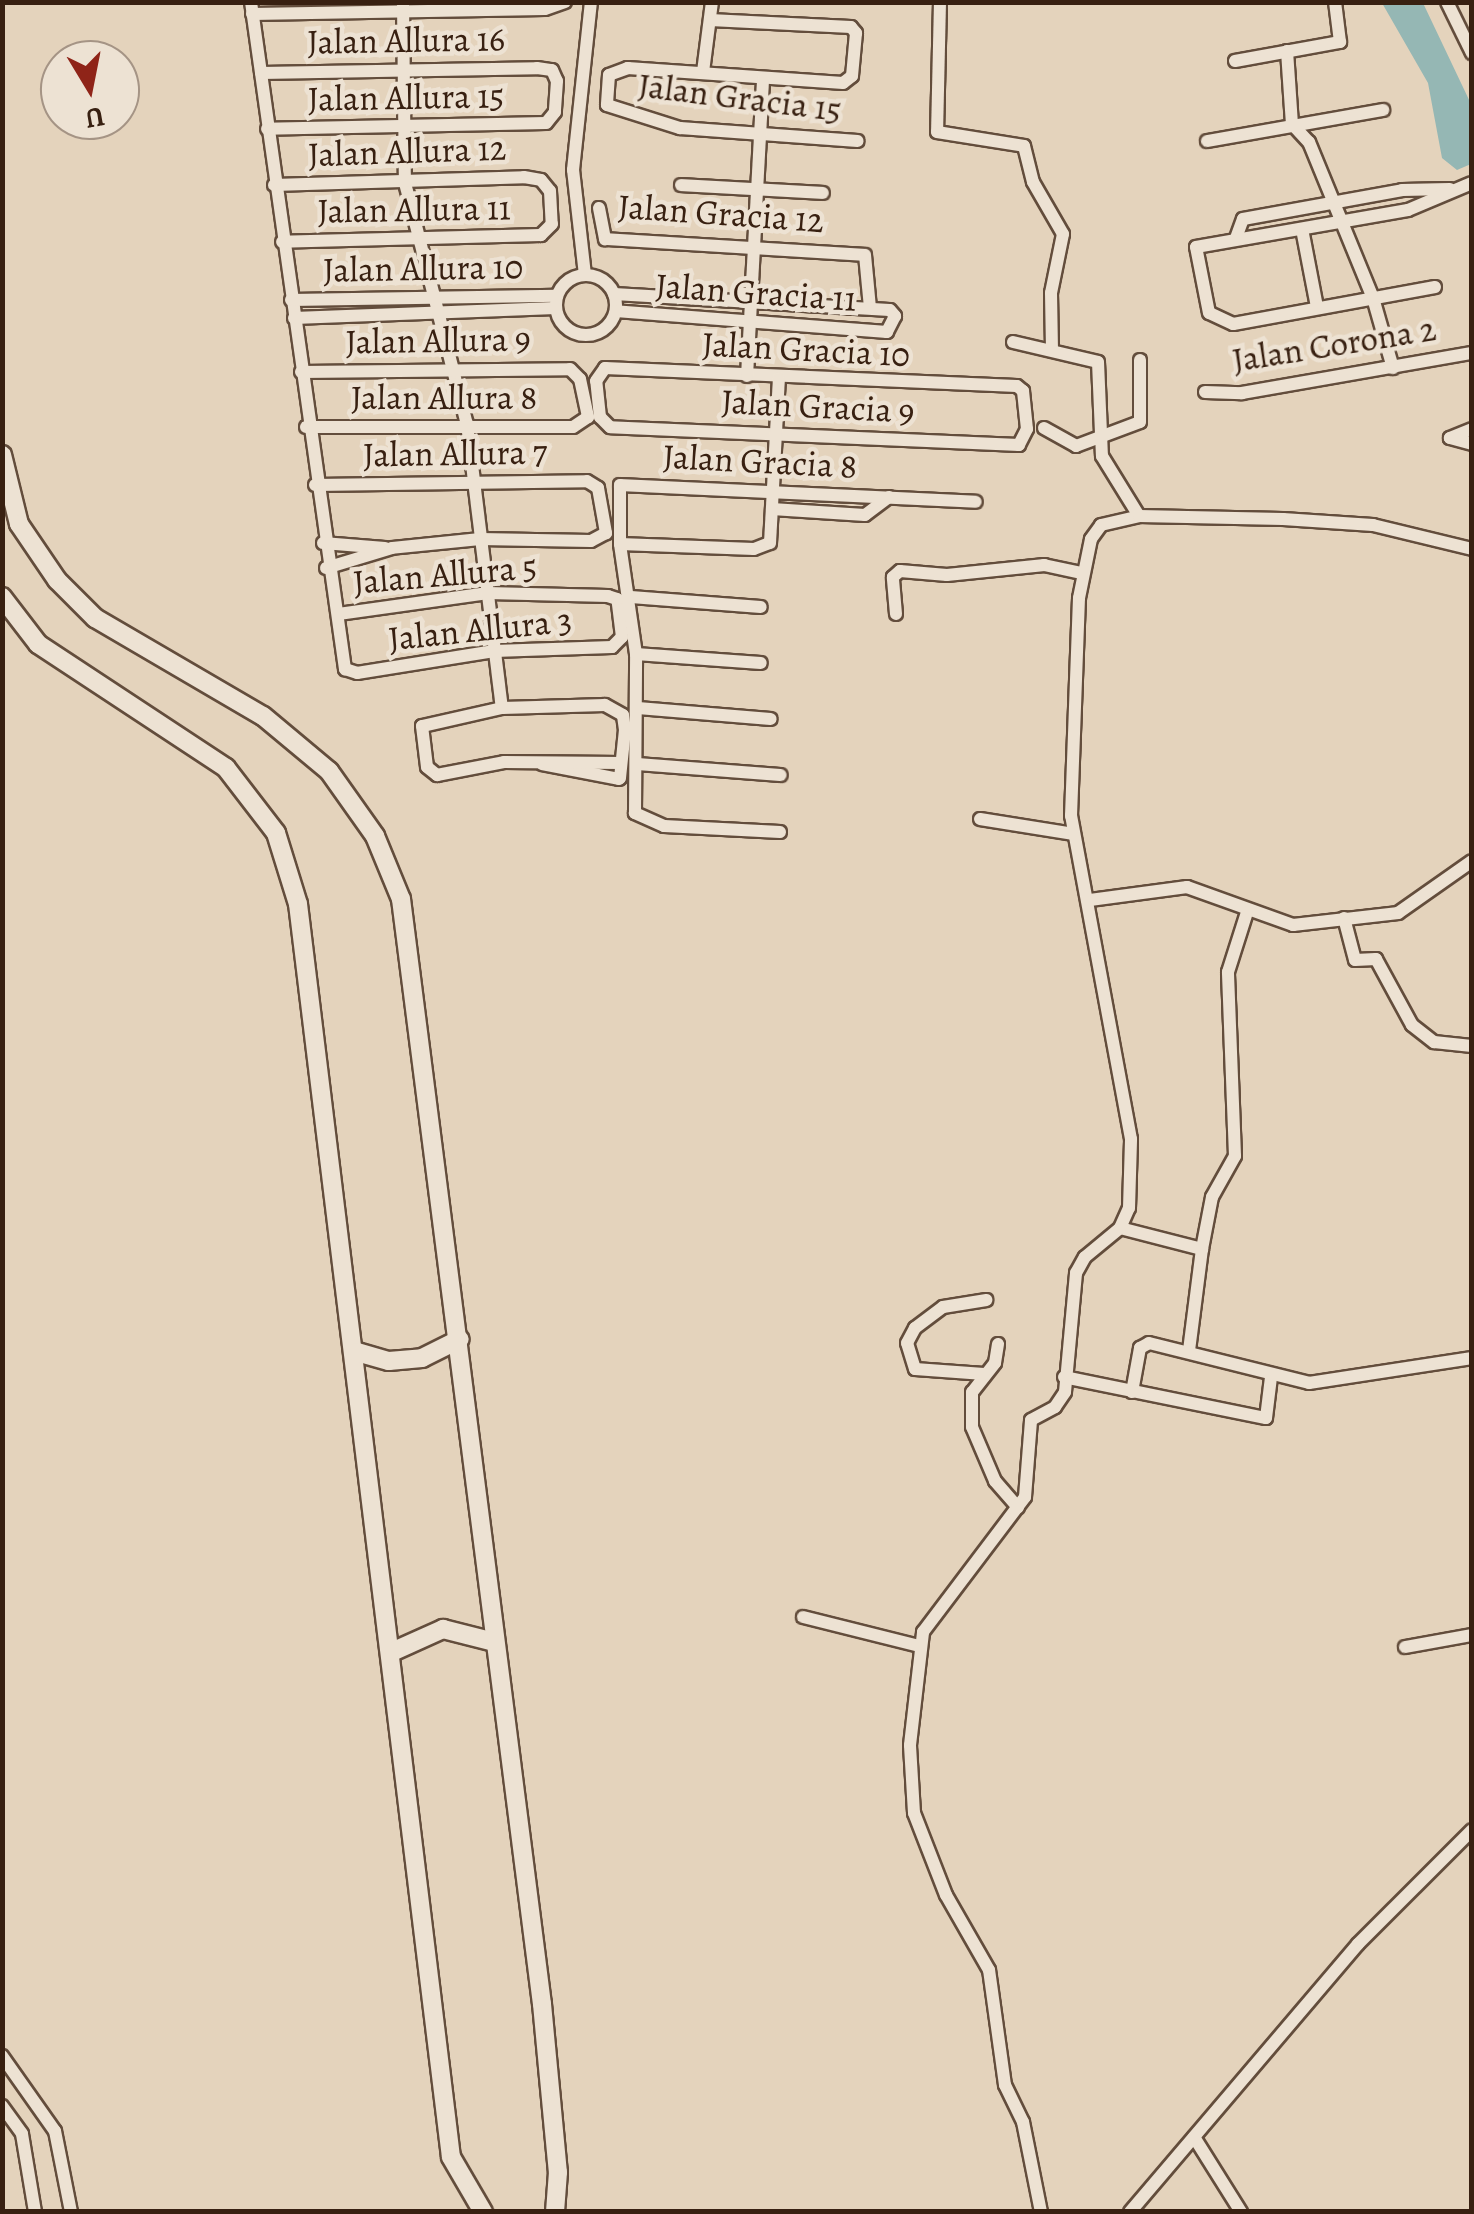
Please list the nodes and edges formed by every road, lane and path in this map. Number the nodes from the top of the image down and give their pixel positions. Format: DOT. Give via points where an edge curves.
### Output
graph roads {
  1 [pos="591,2"];
  2 [pos="712,2"];
  3 [pos="940,2"];
  4 [pos="1335,2"];
  5 [pos="1447,2"];
  6 [pos="562,5"];
  7 [pos="251,8"];
  8 [pos="403,8"];
  9 [pos="710,20"];
  10 [pos="1287,50"];
  11 [pos="1472,53"];
  12 [pos="1235,61"];
  13 [pos="404,70"];
  14 [pos="702,72"];
  15 [pos="261,73"];
  16 [pos="763,78"];
  17 [pos="1383,110"];
  18 [pos="546,123"];
  19 [pos="1292,124"];
  20 [pos="405,127"];
  21 [pos="267,129"];
  22 [pos="760,136"];
  23 [pos="858,141"];
  24 [pos="1207,141"];
  25 [pos="405,183"];
  26 [pos="1472,183"];
  27 [pos="274,185"];
  28 [pos="680,185"];
  29 [pos="757,189"];
  30 [pos="1458,190"];
  31 [pos="823,192"];
  32 [pos="1330,204"];
  33 [pos="599,208"];
  34 [pos="1341,221"];
  35 [pos="1302,228"];
  36 [pos="547,233"];
  37 [pos="1236,238"];
  38 [pos="415,240"];
  39 [pos="282,242"];
  40 [pos="754,248"];
  41 [pos="585,275"];
  42 [pos="1435,287"];
  43 [pos="614,294"];
  44 [pos="1373,298"];
  45 [pos="430,299"];
  46 [pos="291,300"];
  47 [pos="556,302"];
  48 [pos="751,305"];
  49 [pos="1317,307"];
  50 [pos="870,308"];
  51 [pos="616,311"];
  52 [pos="436,313"];
  53 [pos="294,318"];
  54 [pos="750,323"];
  55 [pos="1013,342"];
  56 [pos="1052,348"];
  57 [pos="1472,352"];
  58 [pos="1140,360"];
  59 [pos="1393,368"];
  60 [pos="452,369"];
  61 [pos="300,372"];
  62 [pos="747,376"];
  63 [pos="779,378"];
  64 [pos="1205,392"];
  65 [pos="467,424"];
  66 [pos="582,424"];
  67 [pos="306,427"];
  68 [pos="615,428"];
  69 [pos="1044,428"];
  70 [pos="1472,429"];
  71 [pos="776,433"];
  72 [pos="1102,436"];
  73 [pos="1472,444"];
  74 [pos="1018,445"];
  75 [pos="2,455"];
  76 [pos="474,481"];
  77 [pos="315,484"];
  78 [pos="773,492"];
  79 [pos="889,497"];
  80 [pos="976,502"];
  81 [pos="772,509"];
  82 [pos="1140,516"];
  83 [pos="480,539"];
  84 [pos="323,544"];
  85 [pos="620,544"];
  86 [pos="392,548"];
  87 [pos="1472,549"];
  88 [pos="326,568"];
  89 [pos="1083,573"];
  90 [pos="488,593"];
  91 [pos="2,597"];
  92 [pos="624,598"];
  93 [pos="762,607"];
  94 [pos="338,614"];
  95 [pos="896,614"];
  96 [pos="494,651"];
  97 [pos="636,654"];
  98 [pos="761,663"];
  99 [pos="502,708"];
  100 [pos="638,708"];
  101 [pos="771,720"];
  102 [pos="637,764"];
  103 [pos="781,775"];
  104 [pos="980,819"];
  105 [pos="780,832"];
  106 [pos="1074,834"];
  107 [pos="1472,861"];
  108 [pos="1090,900"];
  109 [pos="1248,912"];
  110 [pos="1344,918"];
  111 [pos="1472,1046"];
  112 [pos="1120,1228"];
  113 [pos="1202,1249"];
  114 [pos="986,1300"];
  115 [pos="460,1339"];
  116 [pos="998,1344"];
  117 [pos="1188,1351"];
  118 [pos="356,1352"];
  119 [pos="1472,1358"];
  120 [pos="984,1374"];
  121 [pos="1064,1377"];
  122 [pos="1271,1377"];
  123 [pos="1132,1392"];
  124 [pos="1018,1508"];
  125 [pos="803,1618"];
  126 [pos="1472,1635"];
  127 [pos="494,1642"];
  128 [pos="919,1646"];
  129 [pos="1405,1647"];
  130 [pos="394,1651"];
  131 [pos="1472,1830"];
  132 [pos="2,2056"];
  133 [pos="2,2106"];
  134 [pos="1194,2137"];
  135 [pos="35,2212"];
  136 [pos="71,2212"];
  137 [pos="484,2212"];
  138 [pos="555,2212"];
  139 [pos="1041,2212"];
  140 [pos="1130,2212"];
  141 [pos="1241,2212"];
  1 -- 41 [label="street" via="573,170"];
  2 -- 9 [label="street"];
  3 -- 56 [label="street" via="937,132 1024,146 1033,182 1063,234 1065,251 1051,294"];
  4 -- 10 [label="street" via="1343,40"];
  5 -- 11 [label="street"];
  6 -- 8 [label="street"];
  7 -- 8 [label="street"];
  7 -- 15 [label="street"];
  8 -- 13 [label="street"];
  9 -- 14 [label="street"];
  9 -- 16 [label="street" via="851,27 854,72 844,83"];
  10 -- 12 [label="street"];
  10 -- 19 [label="street"];
  13 -- 15 [label="street, Jalan Allura 16"];
  13 -- 18 [label="street, Jalan Allura 16" via="552,70 555,112"];
  13 -- 20 [label="street"];
  14 -- 16 [label="street"];
  14 -- 22 [label="street, Jalan Gracia 15" via="617,69 606,92 614,112"];
  15 -- 21 [label="street"];
  16 -- 22 [label="street"];
  17 -- 19 [label="street"];
  18 -- 20 [label="street, Jalan Allura 15"];
  19 -- 24 [label="street"];
  19 -- 32 [label="street" via="1310,142"];
  20 -- 21 [label="street, Jalan Allura 15"];
  20 -- 25 [label="street"];
  21 -- 27 [label="street"];
  22 -- 23 [label="street, Jalan Gracia 15"];
  22 -- 29 [label="street"];
  25 -- 27 [label="street, Jalan Allura 12"];
  25 -- 36 [label="street, Jalan Allura 12" via="540,180 550,191"];
  25 -- 38 [label="street"];
  26 -- 30 [label="street"];
  27 -- 39 [label="street"];
  28 -- 29 [label="street"];
  29 -- 31 [label="street"];
  29 -- 40 [label="street"];
  30 -- 32 [label="street" via="1402,190"];
  30 -- 34 [label="street" via="1408,210"];
  32 -- 34 [label="street"];
  32 -- 37 [label="street" via="1243,219"];
  33 -- 40 [label="street, Jalan Gracia 12" via="605,239"];
  34 -- 35 [label="street"];
  34 -- 44 [label="street"];
  35 -- 37 [label="street"];
  35 -- 49 [label="street"];
  36 -- 38 [label="street, Jalan Allura 11"];
  37 -- 49 [label="street" via="1196,247 1212,318 1248,324"];
  38 -- 39 [label="street, Jalan Allura 11"];
  38 -- 45 [label="street"];
  39 -- 46 [label="street"];
  40 -- 48 [label="street"];
  40 -- 50 [label="street, Jalan Gracia 12" via="865,254"];
  41 -- 43 [label="street"];
  41 -- 47 [label="street"];
  42 -- 44 [label="street"];
  43 -- 48 [label="street, Jalan Gracia 11"];
  43 -- 51 [label="street"];
  44 -- 49 [label="street"];
  44 -- 59 [label="street"];
  45 -- 46 [label="street, Jalan Allura 10"];
  45 -- 47 [label="street, Jalan Allura 10"];
  45 -- 52 [label="street"];
  46 -- 53 [label="street"];
  47 -- 51 [label="street" via="563,326 587,336 610,324"];
  47 -- 52 [label="street, Jalan Allura 10"];
  48 -- 50 [label="street, Jalan Gracia 11"];
  48 -- 54 [label="street"];
  50 -- 54 [label="street, Jalan Gracia 11" via="890,310 894,327"];
  51 -- 54 [label="street, Jalan Gracia 11"];
  52 -- 53 [label="street, Jalan Allura 10"];
  52 -- 60 [label="street"];
  53 -- 61 [label="street"];
  54 -- 62 [label="street"];
  55 -- 56 [label="street"];
  56 -- 72 [label="street" via="1091,356 1102,368"];
  57 -- 59 [label="street, Jalan Corona 2"];
  58 -- 72 [label="street" via="1140,422"];
  59 -- 64 [label="street, Jalan Corona 2" via="1242,393"];
  60 -- 61 [label="street, Jalan Allura 9"];
  60 -- 65 [label="street"];
  60 -- 66 [label="street, Jalan Allura 9" via="576,372 588,417"];
  61 -- 67 [label="street"];
  62 -- 63 [label="street, Jalan Gracia 10"];
  62 -- 68 [label="street, Jalan Gracia 10" via="605,368 596,381 600,417"];
  63 -- 71 [label="street"];
  63 -- 74 [label="street, Jalan Gracia 10" via="1024,391 1027,429"];
  65 -- 66 [label="street, Jalan Allura 8"];
  65 -- 67 [label="street, Jalan Allura 8"];
  65 -- 76 [label="street"];
  67 -- 77 [label="street"];
  68 -- 71 [label="street, Jalan Gracia 9"];
  69 -- 72 [label="street" via="1066,446"];
  70 -- 73 [label="street" via="1450,438"];
  71 -- 74 [label="street, Jalan Gracia 9"];
  71 -- 78 [label="street"];
  72 -- 82 [label="street" via="1104,464"];
  75 -- 115 [label="street" via="19,524 57,580 95,618 263,716 329,772 374,836 401,899"];
  76 -- 77 [label="street, Jalan Allura 7"];
  76 -- 83 [label="street"];
  76 -- 83 [label="street, Jalan Allura 7" via="596,484 604,538"];
  77 -- 84 [label="street"];
  78 -- 79 [label="street, Jalan Gracia 8"];
  78 -- 81 [label="street"];
  78 -- 85 [label="street, Jalan Gracia 8" via="626,484 618,489"];
  79 -- 80 [label="street, Jalan Gracia 8"];
  79 -- 81 [label="street, Jalan Gracia 8" via="865,515"];
  81 -- 85 [label="street" via="764,548"];
  82 -- 87 [label="street" via="1373,525"];
  82 -- 89 [label="street" via="1095,529"];
  83 -- 86 [label="street"];
  83 -- 90 [label="street"];
  84 -- 86 [label="street"];
  84 -- 88 [label="street"];
  85 -- 92 [label="street"];
  86 -- 88 [label="street"];
  88 -- 94 [label="street"];
  89 -- 95 [label="street" via="1044,565 947,575 900,571 893,577"];
  89 -- 106 [label="street"];
  90 -- 92 [label="street, Jalan Allura 5"];
  90 -- 94 [label="street, Jalan Allura 5"];
  90 -- 96 [label="street"];
  91 -- 118 [label="street" via="38,644 226,768 276,833 298,904"];
  92 -- 93 [label="street, Jalan Allura 5"];
  92 -- 96 [label="street, Jalan Allura 3" via="620,645"];
  92 -- 97 [label="street"];
  94 -- 96 [label="street, Jalan Allura 3" via="347,673"];
  96 -- 99 [label="street"];
  97 -- 98 [label="street"];
  97 -- 100 [label="street"];
  99 -- 99 [label="street" via="612,706 623,715 615,782 542,764 504,762 437,775 427,767 424,721"];
  100 -- 101 [label="street"];
  100 -- 102 [label="street"];
  102 -- 103 [label="street"];
  102 -- 105 [label="street" via="632,803 642,820"];
  104 -- 106 [label="street"];
  106 -- 108 [label="street"];
  107 -- 110 [label="street" via="1398,912"];
  108 -- 109 [label="street" via="1186,887"];
  108 -- 112 [label="street" via="1134,1169"];
  109 -- 110 [label="street" via="1293,924"];
  109 -- 113 [label="street" via="1228,972 1235,1156 1212,1197"];
  110 -- 111 [label="street" via="1354,960 1376,959 1412,1024 1434,1042"];
  112 -- 113 [label="street"];
  112 -- 121 [label="street" via="1076,1273"];
  113 -- 117 [label="street"];
  114 -- 120 [label="street" via="944,1307 914,1328 907,1343 915,1369"];
  115 -- 118 [label="street" via="422,1358 389,1361"];
  115 -- 127 [label="street"];
  116 -- 120 [label="street"];
  117 -- 122 [label="street"];
  117 -- 123 [label="street" via="1143,1344"];
  118 -- 130 [label="street"];
  119 -- 122 [label="street" via="1309,1382"];
  120 -- 124 [label="street" via="970,1403 972,1427 996,1480"];
  121 -- 123 [label="street"];
  121 -- 124 [label="street" via="1061,1400 1030,1420 1028,1486"];
  122 -- 123 [label="street" via="1266,1418"];
  124 -- 128 [label="street" via="935,1614"];
  125 -- 128 [label="street"];
  126 -- 129 [label="street"];
  127 -- 130 [label="street" via="443,1629"];
  127 -- 138 [label="street" via="542,2004 558,2172"];
  128 -- 139 [label="street" via="910,1800 946,1895 989,1970 1005,2085 1023,2122"];
  130 -- 137 [label="street" via="450,2157"];
  131 -- 134 [label="street" via="1358,1944"];
  132 -- 136 [label="street" via="55,2131"];
  133 -- 135 [label="street" via="22,2134"];
  134 -- 140 [label="street"];
  134 -- 141 [label="street"];
}
